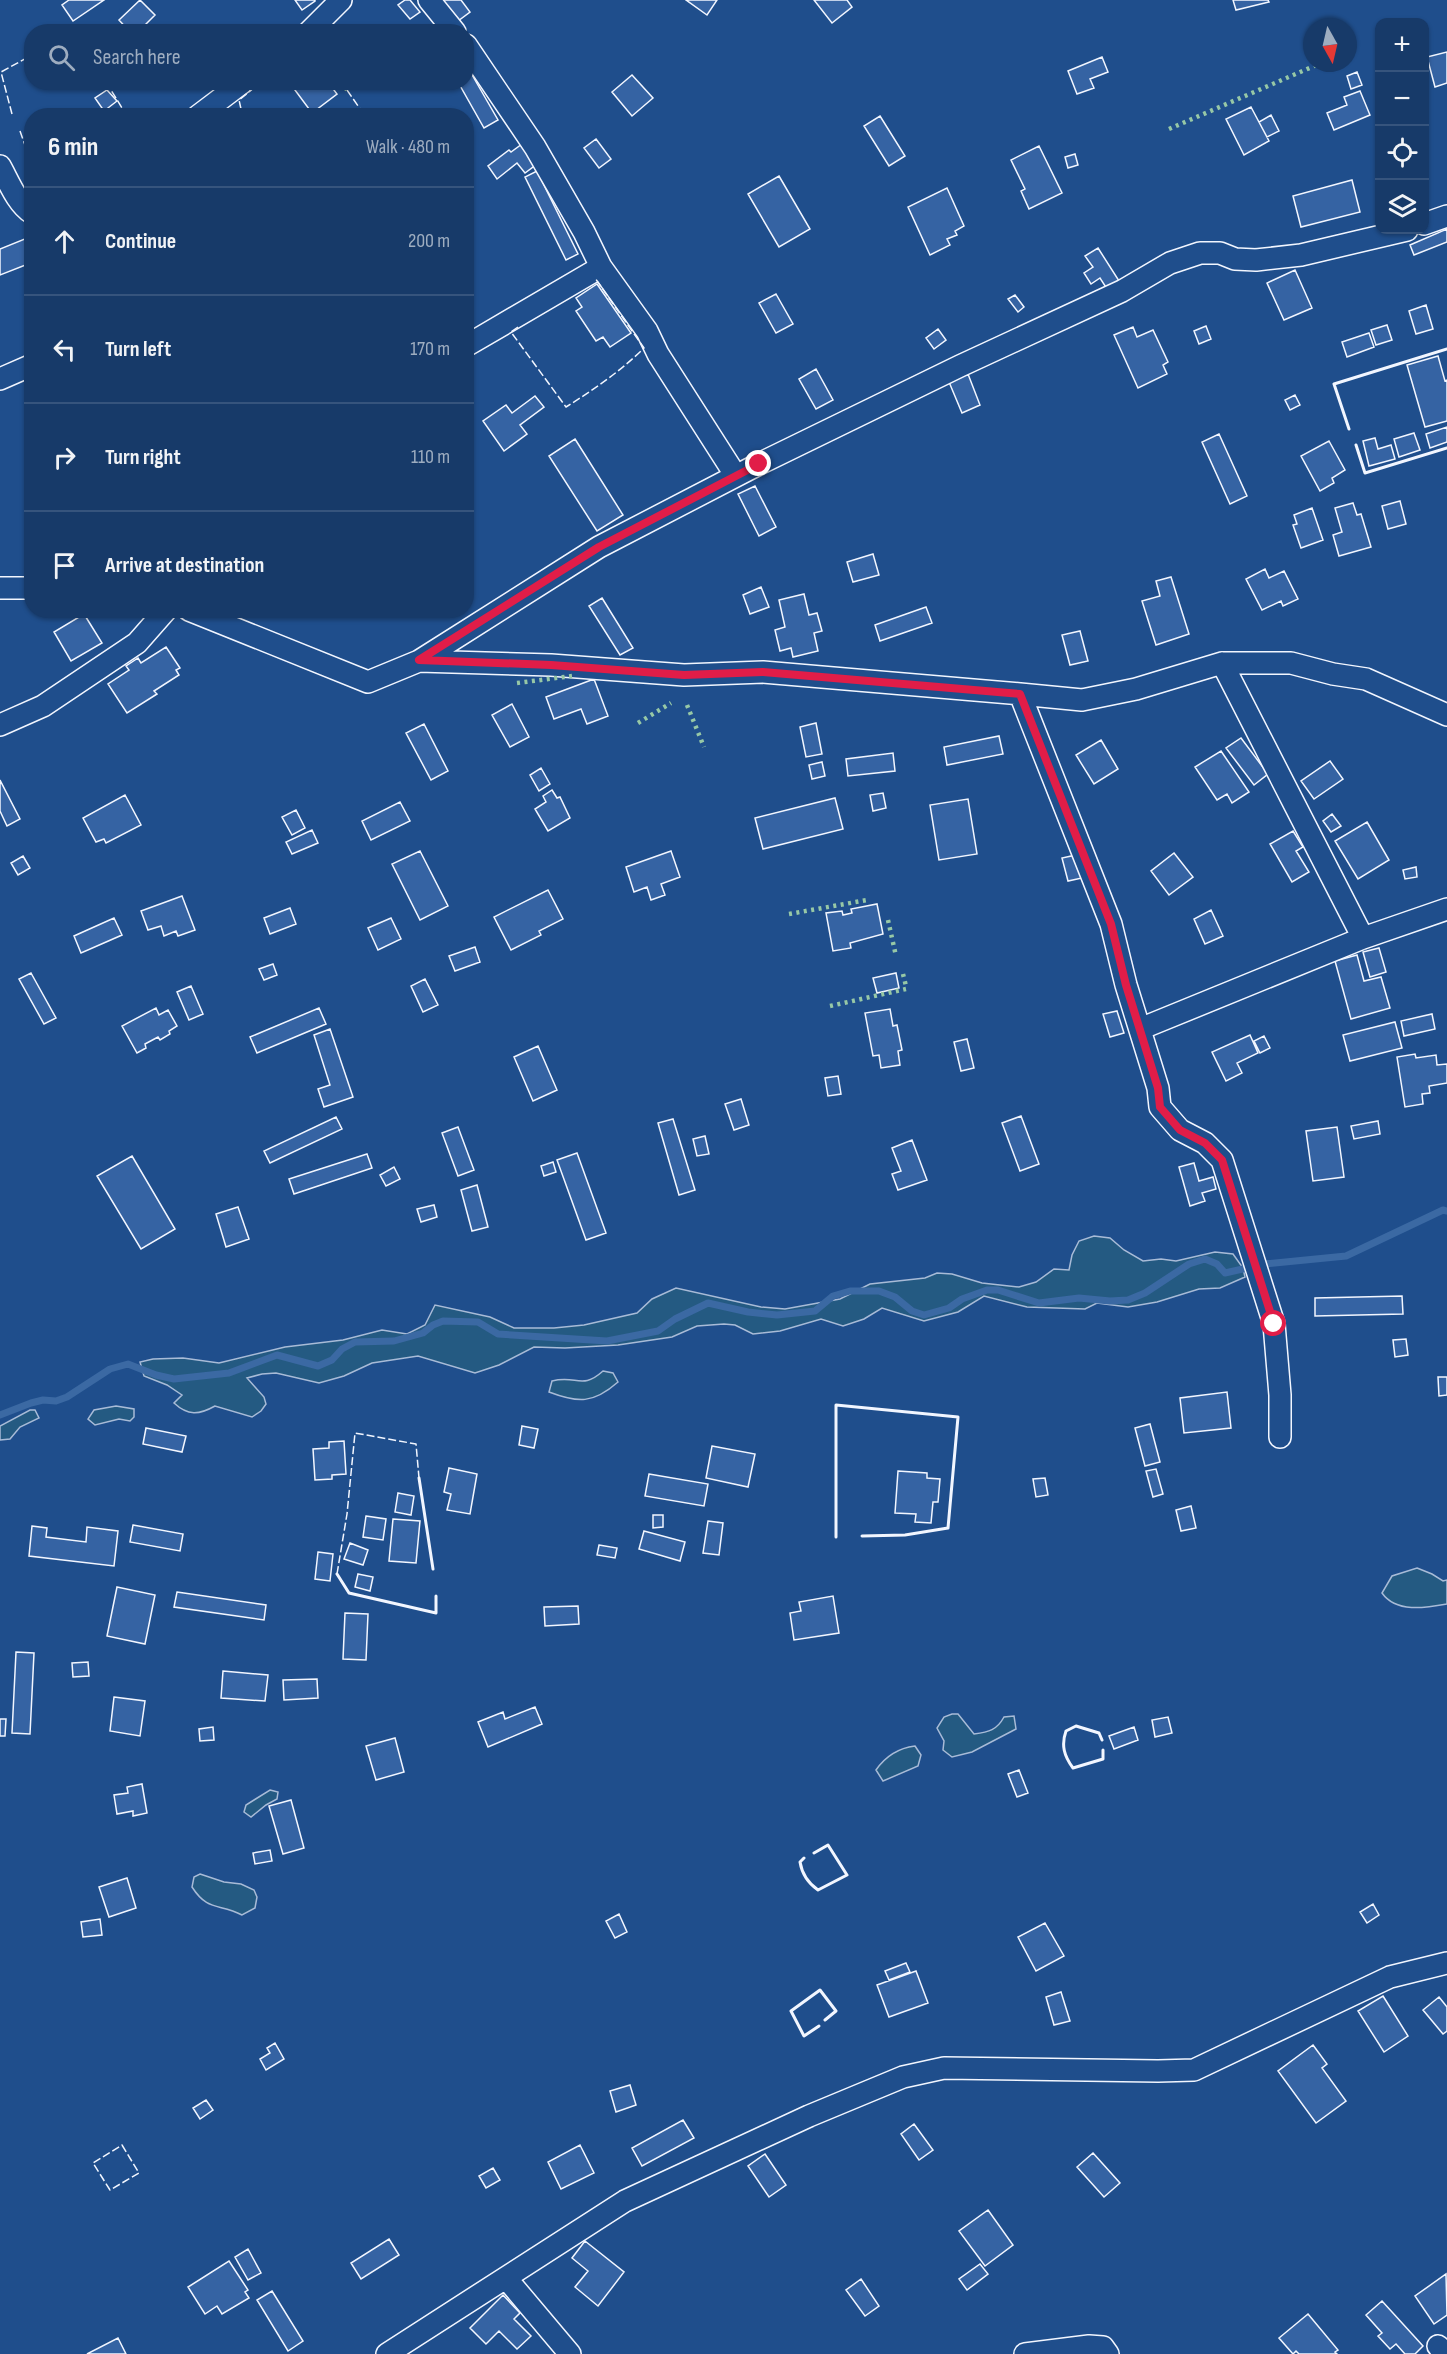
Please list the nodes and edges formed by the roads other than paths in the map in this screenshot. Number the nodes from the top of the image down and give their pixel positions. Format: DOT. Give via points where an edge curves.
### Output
graph roads {
  1 [pos="341,0"];
  2 [pos="429,0"];
  3 [pos="317,24"];
  4 [pos="448,24"];
  5 [pos="474,57"];
  6 [pos="232,90"];
  7 [pos="209,108"];
  8 [pos="0,166"];
  9 [pos="24,205"];
  10 [pos="1447,216"];
  11 [pos="1429,223"];
  12 [pos="1390,234"];
  13 [pos="601,267"];
  14 [pos="474,341"];
  15 [pos="24,368"];
  16 [pos="0,379"];
  17 [pos="736,476"];
  18 [pos="0,588"];
  19 [pos="24,588"];
  20 [pos="159,618"];
  21 [pos="209,618"];
  22 [pos="419,660"];
  23 [pos="1222,663"];
  24 [pos="1020,694"];
  25 [pos="1447,715"];
  26 [pos="0,725"];
  27 [pos="1447,909"];
  28 [pos="1363,938"];
  29 [pos="1140,1029"];
  30 [pos="1280,1437"];
  31 [pos="1447,1963"];
  32 [pos="506,2278"];
  33 [pos="387,2354"];
  34 [pos="570,2354"];
  35 [pos="1025,2354"];
  36 [pos="1108,2354"];
  1 -- 3 [label="street"];
  2 -- 4 [label="street"];
  5 -- 13 [label="street" via="535,147"];
  6 -- 7 [label="street"];
  8 -- 9 [label="street"];
  10 -- 11 [label="street"];
  12 -- 17 [label="street" via="1301,255 1256,260 1200,253 1170,263 1122,291"];
  13 -- 14 [label="street"];
  13 -- 17 [label="street" via="647,331"];
  15 -- 16 [label="street"];
  17 -- 22 [label="street" via="599,547"];
  18 -- 19 [label="street"];
  20 -- 26 [label="street" via="137,643 43,706"];
  21 -- 22 [label="street" via="368,682"];
  22 -- 24 [label="street" via="684,675 763,672"];
  23 -- 24 [label="street" via="1136,689 1082,700"];
  23 -- 25 [label="street" via="1291,663 1366,679"];
  23 -- 28 [label="street"];
  24 -- 29 [label="street" via="1111,924"];
  27 -- 28 [label="street"];
  28 -- 29 [label="street"];
  29 -- 30 [label="street" via="1160,1107 1180,1130 1205,1143 1222,1160 1274,1324"];
  31 -- 32 [label="street" via="1390,1977 1194,2070 944,2068 903,2077 625,2201"];
  32 -- 33 [label="street"];
  32 -- 34 [label="street"];
  35 -- 36 [label="street" via="1089,2346 1103,2347"];
}
